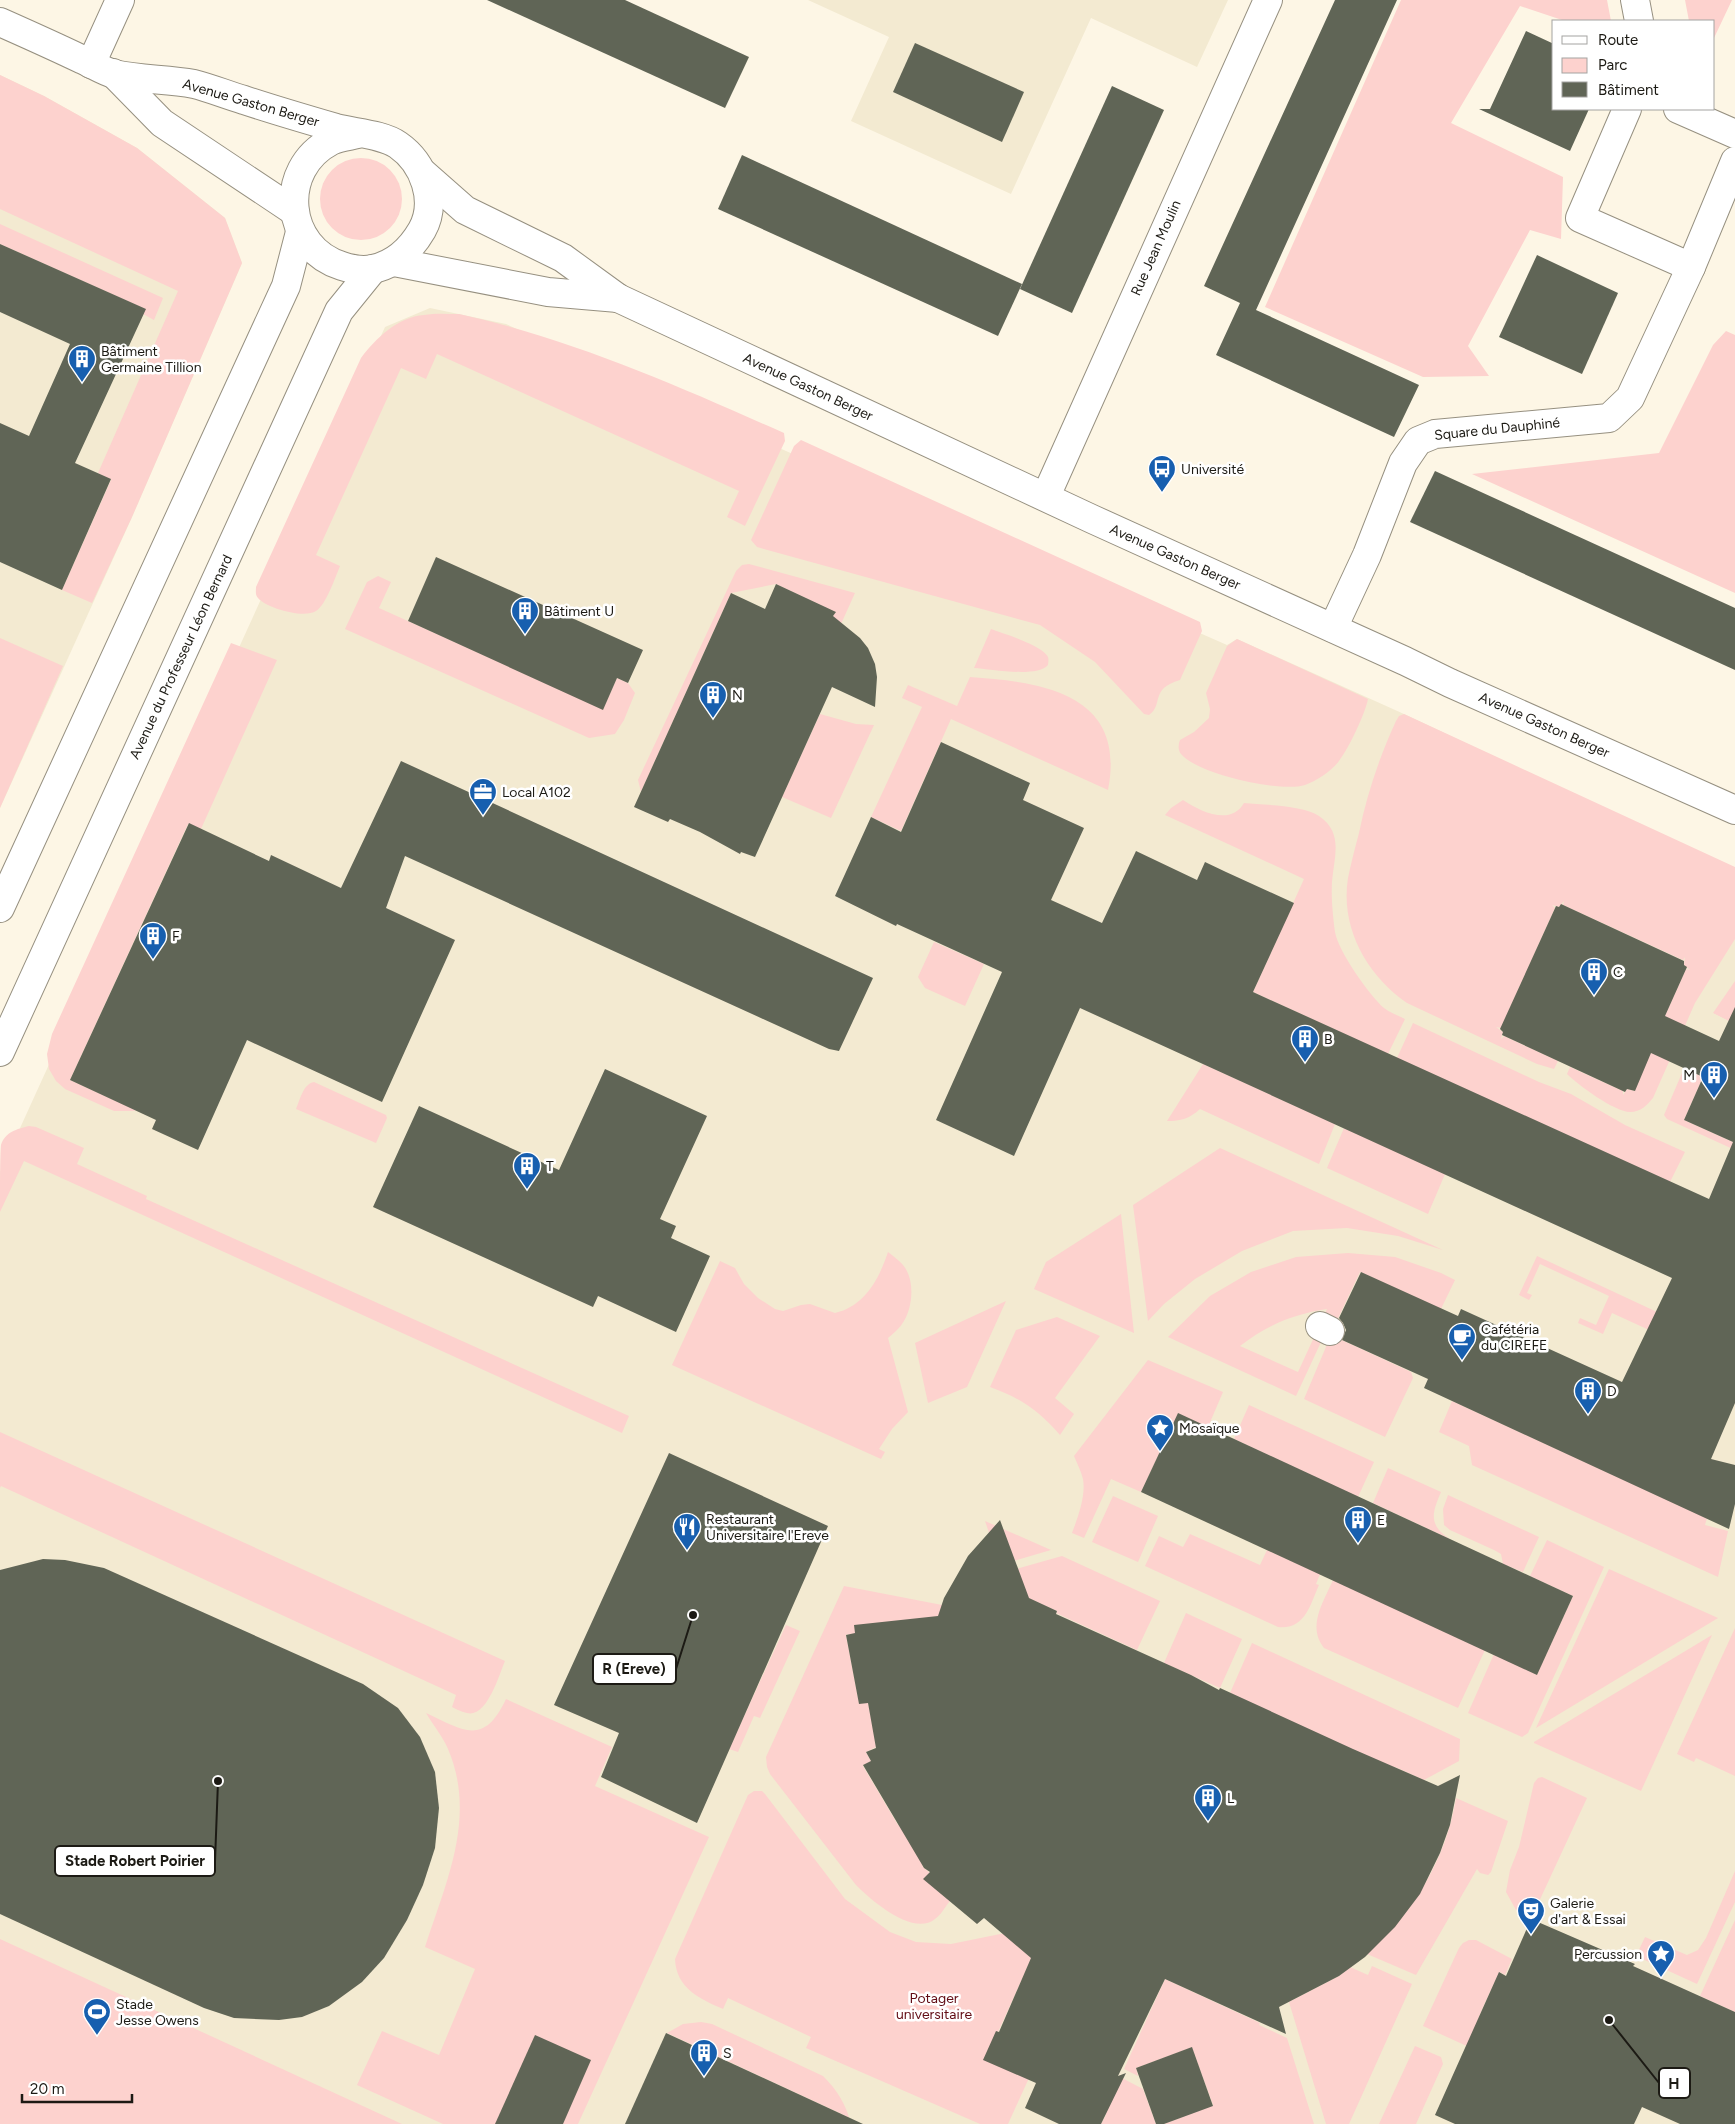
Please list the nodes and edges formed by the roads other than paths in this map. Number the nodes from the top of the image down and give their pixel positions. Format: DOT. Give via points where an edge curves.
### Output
graph roads {
  1 [pos="120,0"];
  2 [pos="1268,0"];
  3 [pos="1635,0"];
  4 [pos="1639,20"];
  5 [pos="0,22"];
  6 [pos="102,69"];
  7 [pos="1627,110"];
  8 [pos="1680,110"];
  9 [pos="358,134"];
  10 [pos="1735,134"];
  11 [pos="1735,162"];
  12 [pos="423,173"];
  13 [pos="297,221"];
  14 [pos="383,265"];
  15 [pos="1691,267"];
  16 [pos="618,298"];
  17 [pos="1046,496"];
  18 [pos="1333,628"];
  19 [pos="1735,810"];
  20 [pos="0,908"];
  21 [pos="0,1052"];
  1 -- 6 [label="street"];
  2 -- 17 [label="street, Rue Jean Moulin"];
  3 -- 4 [label="street"];
  5 -- 6 [label="street, Avenue Gaston Berger"];
  6 -- 9 [label="street, Avenue Gaston Berger" via="194,84"];
  6 -- 13 [label="street, Avenue Gaston Berger" via="162,123"];
  7 -- 15 [label="street" via="1580,218"];
  8 -- 10 [label="street"];
  9 -- 12 [label="street, Avenue Gaston Berger" via="378,136 397,144 412,156"];
  9 -- 13 [label="street, Avenue Gaston Berger" via="331,140 309,158 296,183"];
  11 -- 15 [label="street, Square du Dauphiné"];
  12 -- 14 [label="street, Avenue Gaston Berger" via="429,198 426,223 413,245"];
  12 -- 16 [label="street, Avenue Gaston Berger" via="465,210 563,258"];
  13 -- 14 [label="street, Avenue Gaston Berger" via="312,250 330,262 351,269"];
  13 -- 20 [label="street" via="286,286"];
  14 -- 16 [label="street, Avenue Gaston Berger" via="548,292"];
  14 -- 21 [label="street, Avenue du Professeur Léon Bernard" via="339,311"];
  15 -- 18 [label="street, Square du Dauphiné" via="1630,398 1608,418 1435,434 1418,441 1403,463 1367,555"];
  16 -- 17 [label="street, Avenue Gaston Berger"];
  17 -- 18 [label="street, Avenue Gaston Berger"];
  18 -- 19 [label="street, Avenue Gaston Berger" via="1450,684"];
}
